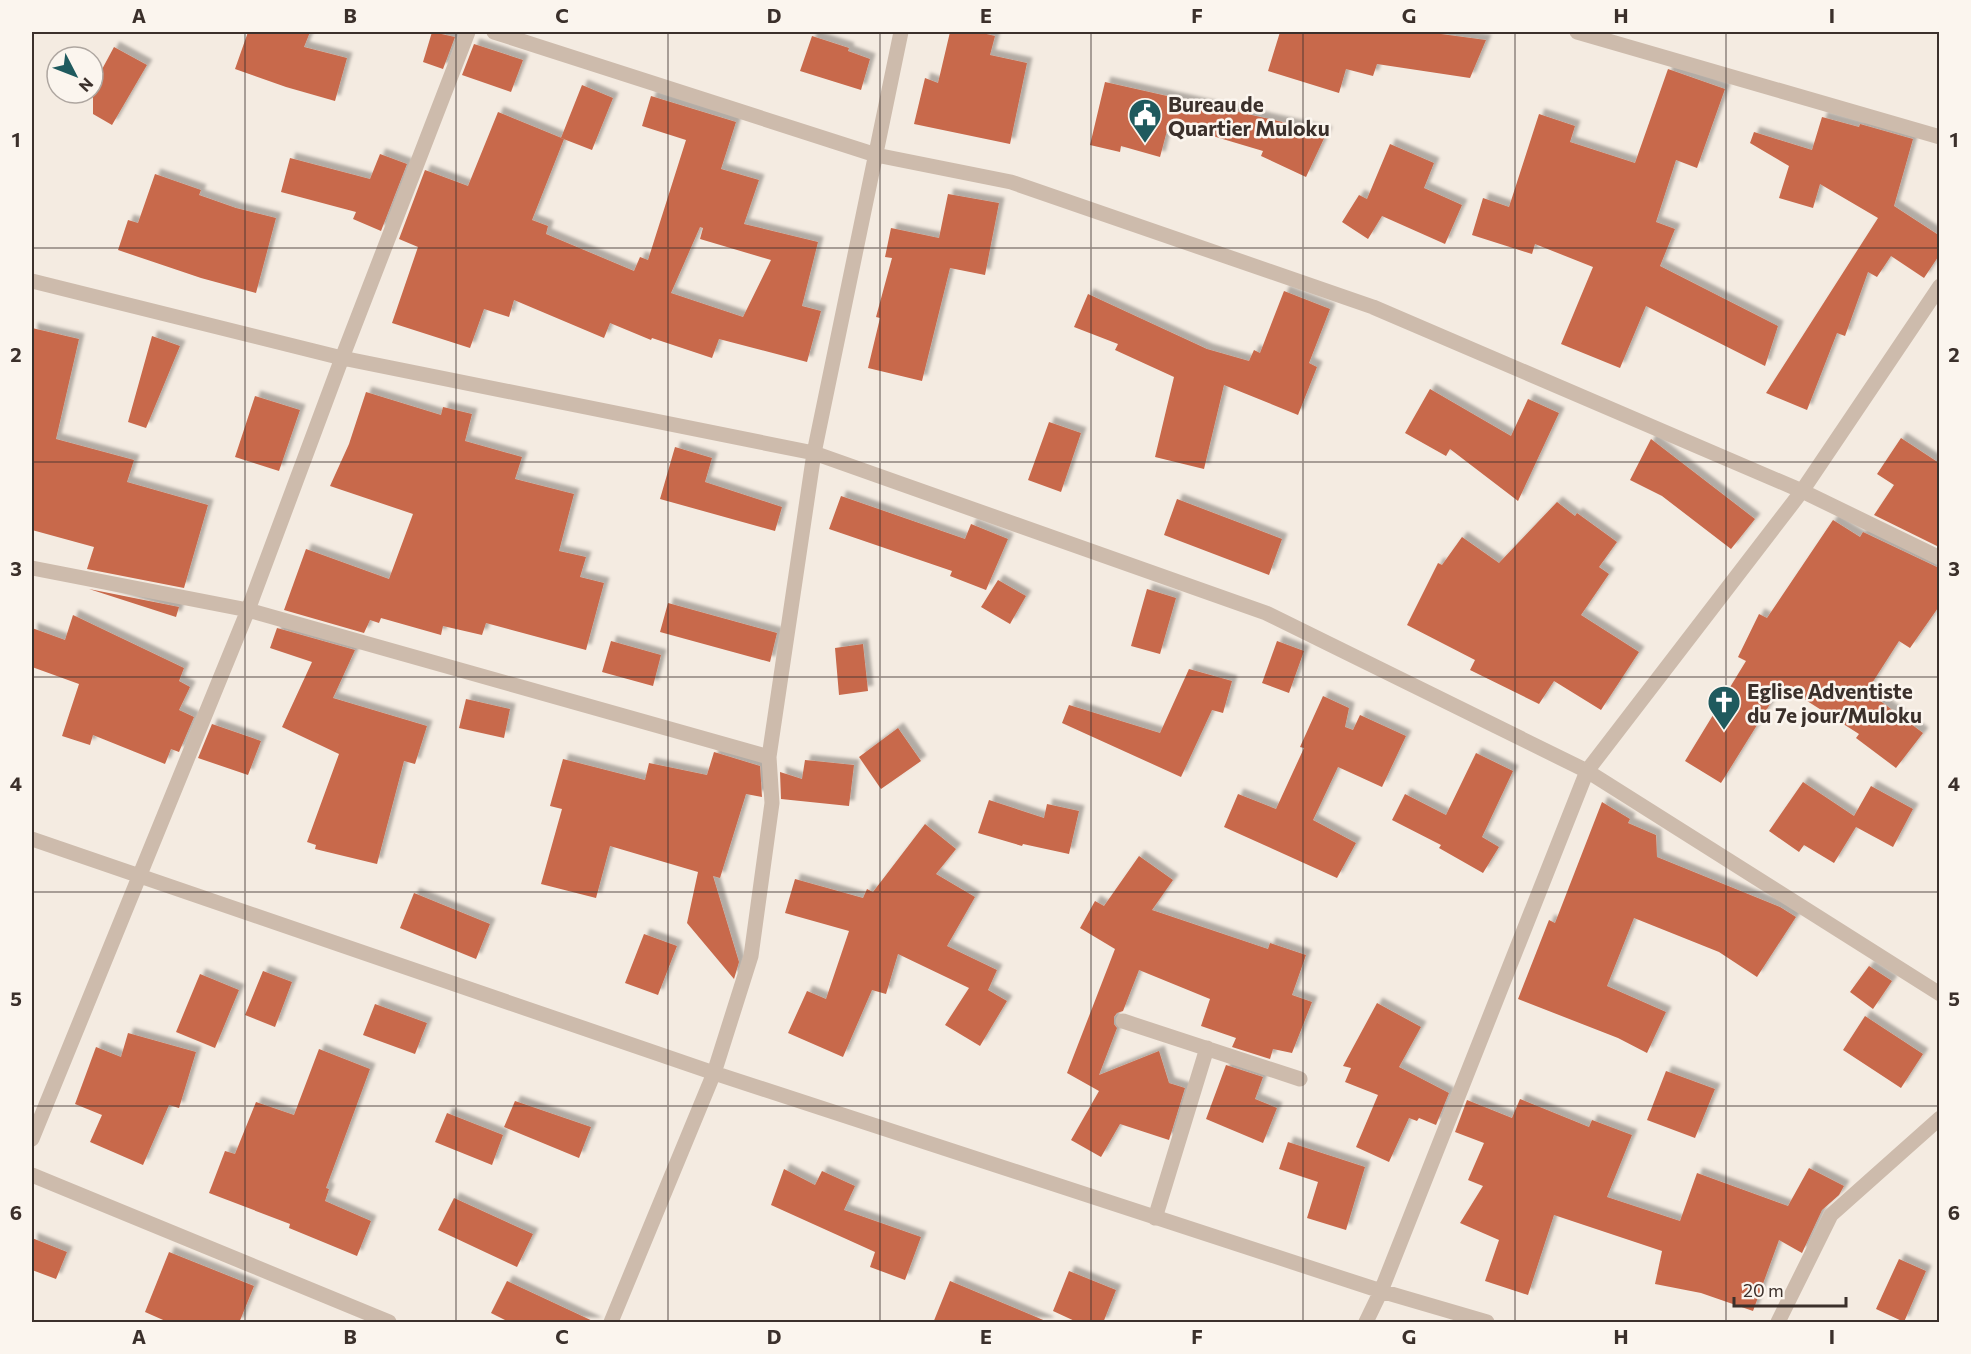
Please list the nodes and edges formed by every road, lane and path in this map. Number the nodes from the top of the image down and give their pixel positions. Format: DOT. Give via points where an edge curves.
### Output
graph roads {
  1 [pos="468,32"];
  2 [pos="494,32"];
  3 [pos="901,32"];
  4 [pos="1577,32"];
  5 [pos="1940,136"];
  6 [pos="876,155"];
  7 [pos="32,281"];
  8 [pos="1940,286"];
  9 [pos="342,358"];
  10 [pos="814,453"];
  11 [pos="1802,491"];
  12 [pos="1940,558"];
  13 [pos="32,568"];
  14 [pos="248,610"];
  15 [pos="769,757"];
  16 [pos="1587,771"];
  17 [pos="32,838"];
  18 [pos="139,876"];
  19 [pos="1940,994"];
  20 [pos="1123,1021"];
  21 [pos="1207,1048"];
  22 [pos="714,1073"];
  23 [pos="1300,1079"];
  24 [pos="1940,1118"];
  25 [pos="32,1138"];
  26 [pos="32,1175"];
  27 [pos="1155,1218"];
  28 [pos="1381,1291"];
  29 [pos="389,1323"];
  30 [pos="611,1323"];
  31 [pos="1366,1323"];
  32 [pos="1487,1323"];
  33 [pos="1778,1323"];
  1 -- 9 [label="street"];
  2 -- 6 [label="street"];
  3 -- 6 [label="street"];
  4 -- 5 [label="street"];
  6 -- 10 [label="street"];
  6 -- 11 [label="street" via="1011,182 1373,307"];
  7 -- 9 [label="street"];
  8 -- 11 [label="street"];
  9 -- 10 [label="street"];
  9 -- 14 [label="street"];
  10 -- 15 [label="street"];
  10 -- 16 [label="street" via="1266,613"];
  11 -- 12 [label="street"];
  11 -- 16 [label="street"];
  13 -- 14 [label="street"];
  14 -- 15 [label="street"];
  14 -- 18 [label="street"];
  15 -- 22 [label="street" via="772,803 751,956"];
  16 -- 19 [label="street"];
  16 -- 28 [label="street"];
  17 -- 18 [label="street"];
  18 -- 22 [label="street"];
  18 -- 25 [label="street"];
  20 -- 21 [label="street"];
  21 -- 23 [label="street"];
  21 -- 27 [label="street"];
  22 -- 27 [label="street"];
  22 -- 30 [label="street"];
  24 -- 33 [label="street" via="1831,1215"];
  26 -- 29 [label="street"];
  27 -- 28 [label="street"];
  28 -- 31 [label="street"];
  28 -- 32 [label="street"];
}
